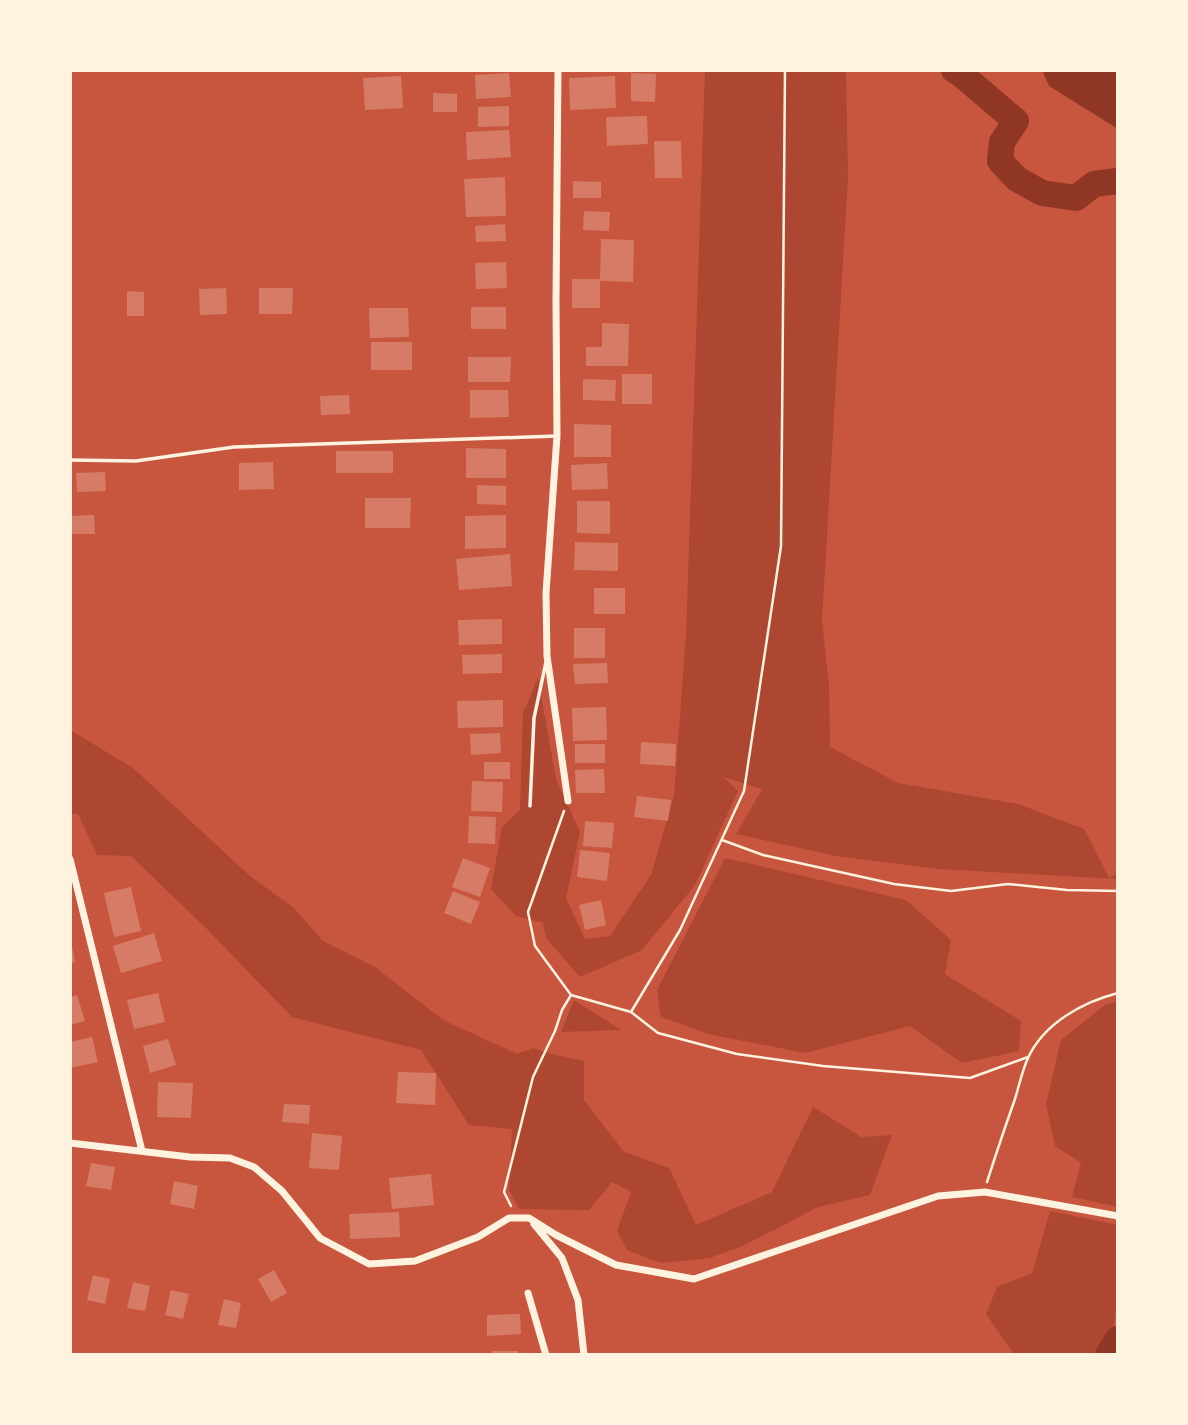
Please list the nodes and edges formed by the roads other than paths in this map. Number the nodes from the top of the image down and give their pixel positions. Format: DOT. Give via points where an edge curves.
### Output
graph roads {
  1 [pos="558,70"];
  2 [pos="557,436"];
  3 [pos="70,460"];
  4 [pos="547,656"];
  5 [pos="568,801"];
  6 [pos="530,806"];
  7 [pos="70,859"];
  8 [pos="70,1143"];
  9 [pos="142,1151"];
  10 [pos="1118,1216"];
  11 [pos="529,1218"];
  12 [pos="528,1293"];
  13 [pos="546,1355"];
  14 [pos="584,1355"];
  1 -- 2 [label="street"];
  2 -- 3 [label="lane" via="234,447 136,461"];
  2 -- 4 [label="street" via="546,593"];
  4 -- 5 [label="street"];
  4 -- 6 [label="lane" via="534,718"];
  7 -- 9 [label="street"];
  8 -- 9 [label="street"];
  9 -- 11 [label="street" via="230,1158 254,1167 282,1191 320,1238 369,1264 415,1261 478,1237 509,1218"];
  10 -- 11 [label="street" via="985,1192 938,1196 694,1279 615,1265"];
  11 -- 14 [label="street" via="562,1258 578,1300"];
  12 -- 13 [label="street"];
}
